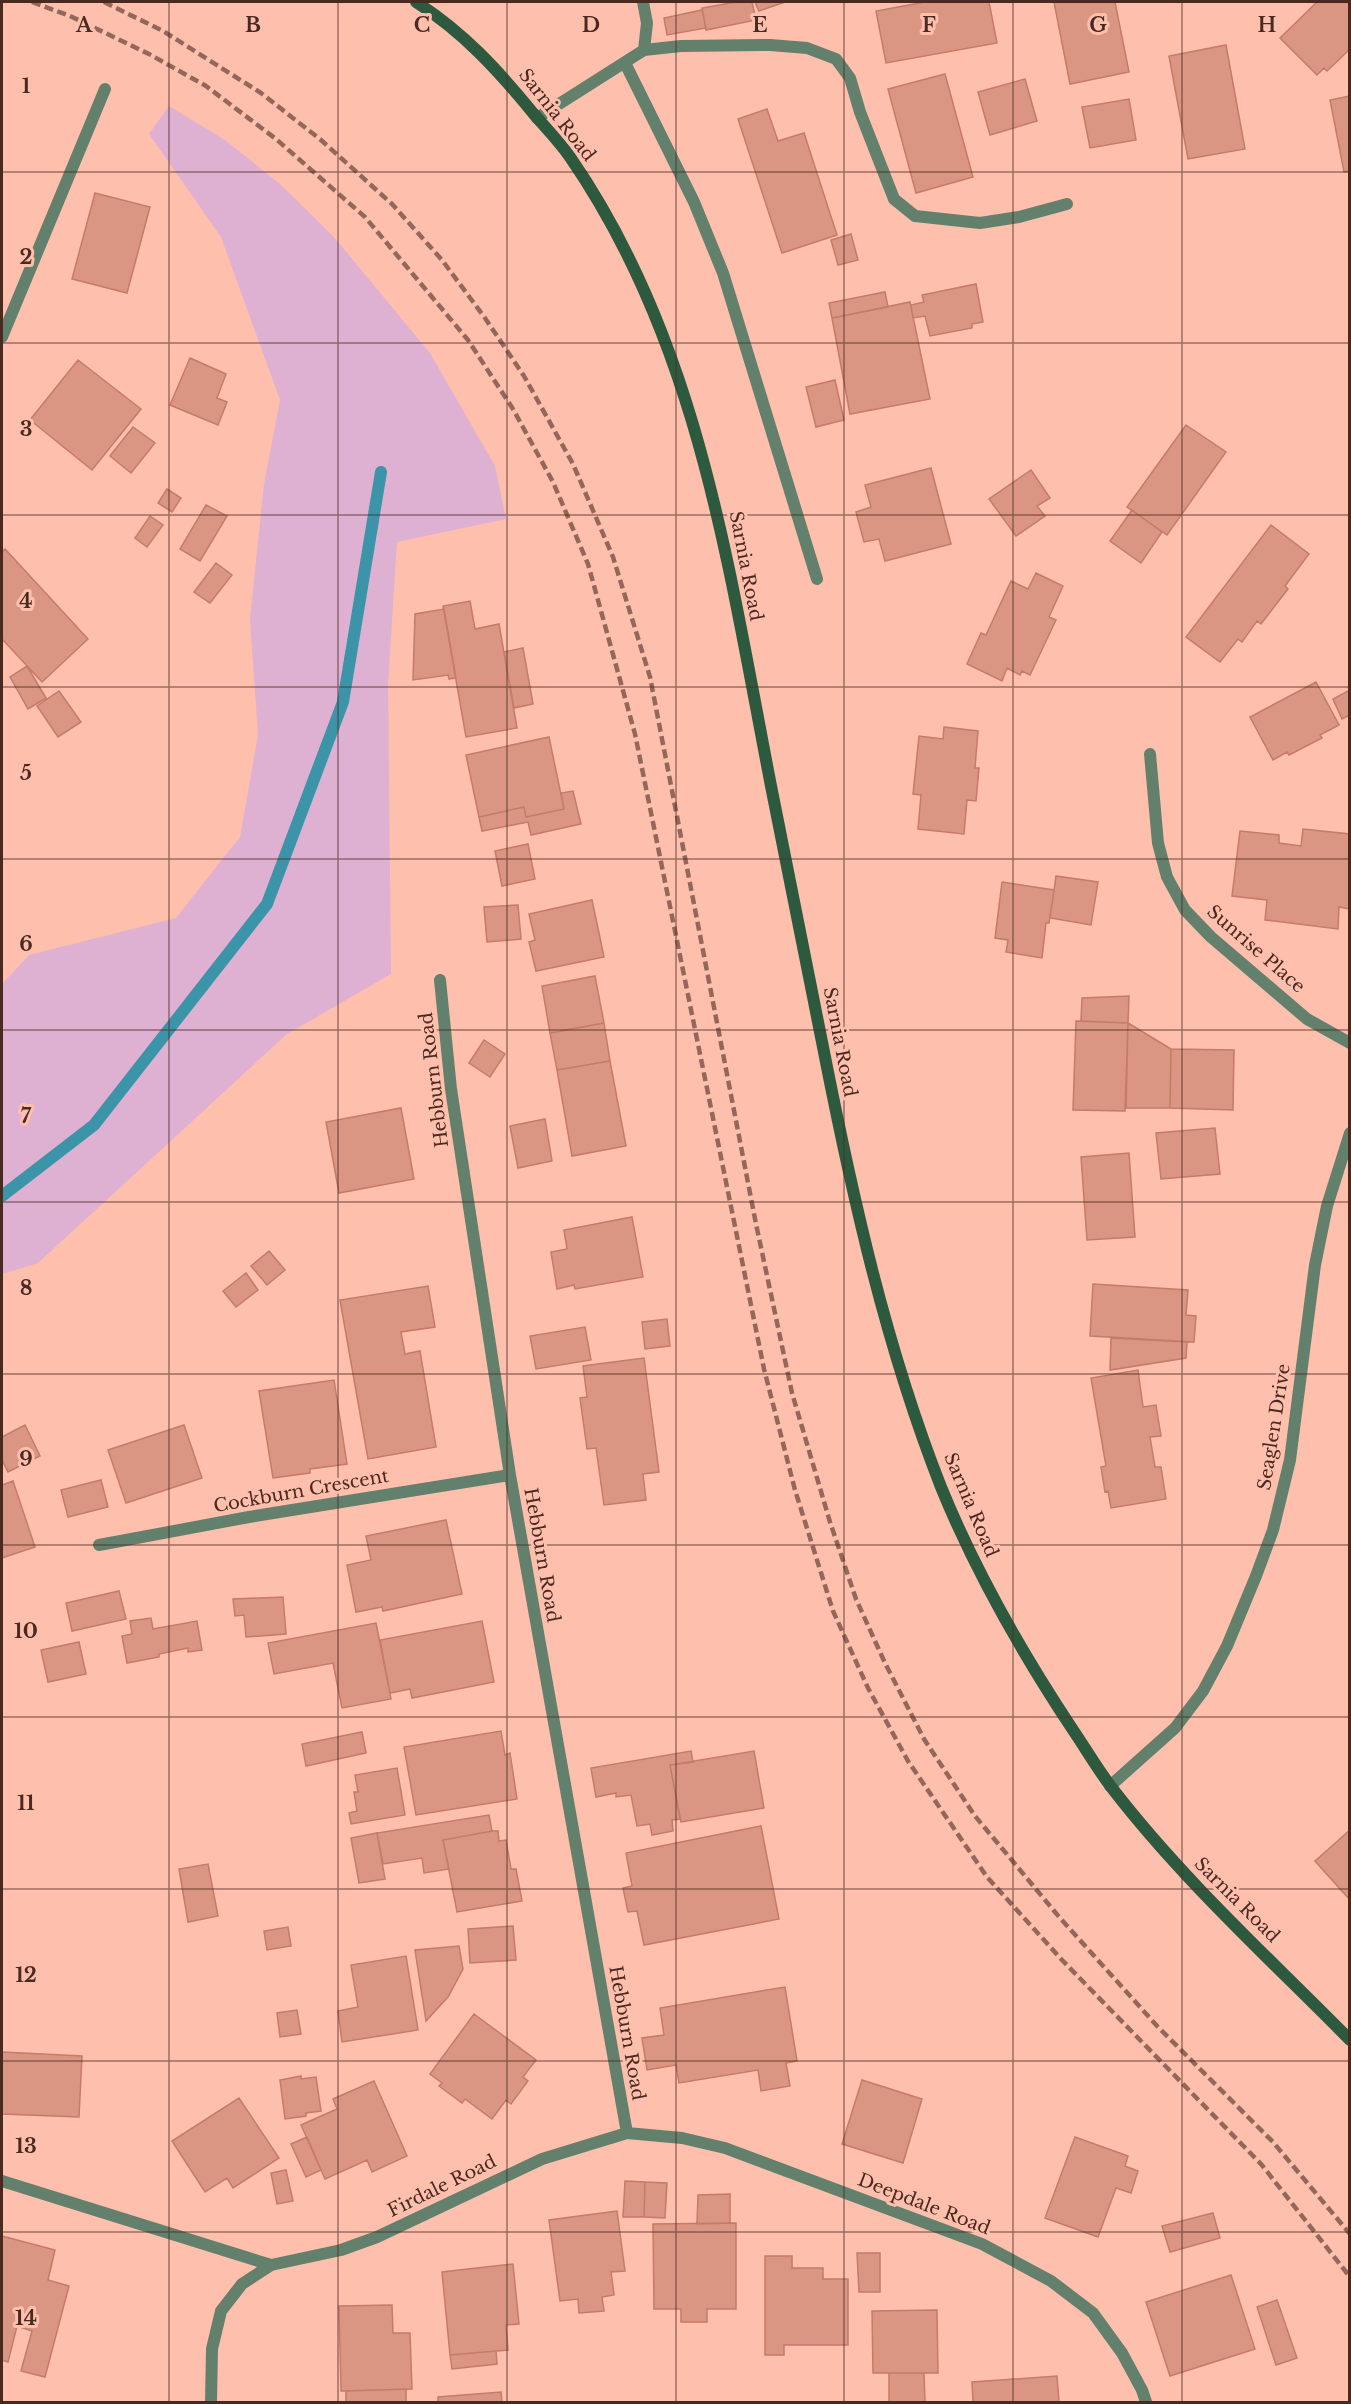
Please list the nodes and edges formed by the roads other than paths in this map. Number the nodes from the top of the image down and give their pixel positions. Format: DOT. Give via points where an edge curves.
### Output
graph roads {
  1 [pos="416,2"];
  2 [pos="643,2"];
  3 [pos="644,50"];
  4 [pos="625,63"];
  5 [pos="105,89"];
  6 [pos="537,118"];
  7 [pos="1067,204"];
  8 [pos="2,337"];
  9 [pos="816,579"];
  10 [pos="1150,754"];
  11 [pos="440,980"];
  12 [pos="1350,1043"];
  13 [pos="1350,1133"];
  14 [pos="510,1475"];
  15 [pos="99,1545"];
  16 [pos="1110,1786"];
  17 [pos="1350,2040"];
  18 [pos="627,2133"];
  19 [pos="2,2181"];
  20 [pos="271,2265"];
  21 [pos="211,2403"];
  22 [pos="1146,2403"];
  1 -- 6 [label="main road, Sarnia Road" via="437,15 498,69"];
  2 -- 3 [label="street" via="647,23"];
  3 -- 4 [label="street"];
  3 -- 7 [label="street" via="770,45 807,48 836,59 850,78 894,200 915,216 980,223 1019,218"];
  4 -- 6 [label="street"];
  4 -- 9 [label="street" via="694,202 723,273"];
  5 -- 8 [label="street"];
  6 -- 16 [label="main road, Sarnia Road" via="567,153 610,221 646,289 684,391 717,512 839,1126 867,1251 901,1372 942,1487 993,1600"];
  10 -- 12 [label="street, Sunrise Place" via="1158,843 1167,877 1185,910 1211,937 1308,1018"];
  11 -- 14 [label="street, Hebburn Road" via="451,1089"];
  13 -- 16 [label="street, Seaglen Drive" via="1327,1206 1315,1265 1290,1460 1273,1530 1227,1646 1203,1691 1174,1728"];
  14 -- 15 [label="street, Cockburn Crescent"];
  14 -- 18 [label="street, Hebburn Road"];
  16 -- 17 [label="main road, Sarnia Road" via="1179,1868"];
  18 -- 20 [label="street, Firdale Road" via="542,2159 377,2237 311,2258"];
  18 -- 22 [label="street, Deepdale Road" via="682,2138 725,2148 982,2244 1051,2281 1093,2313 1122,2353"];
  19 -- 20 [label="street, Firdale Road"];
  20 -- 21 [label="street, Firdale Road" via="242,2284 221,2311 212,2349"];
}
